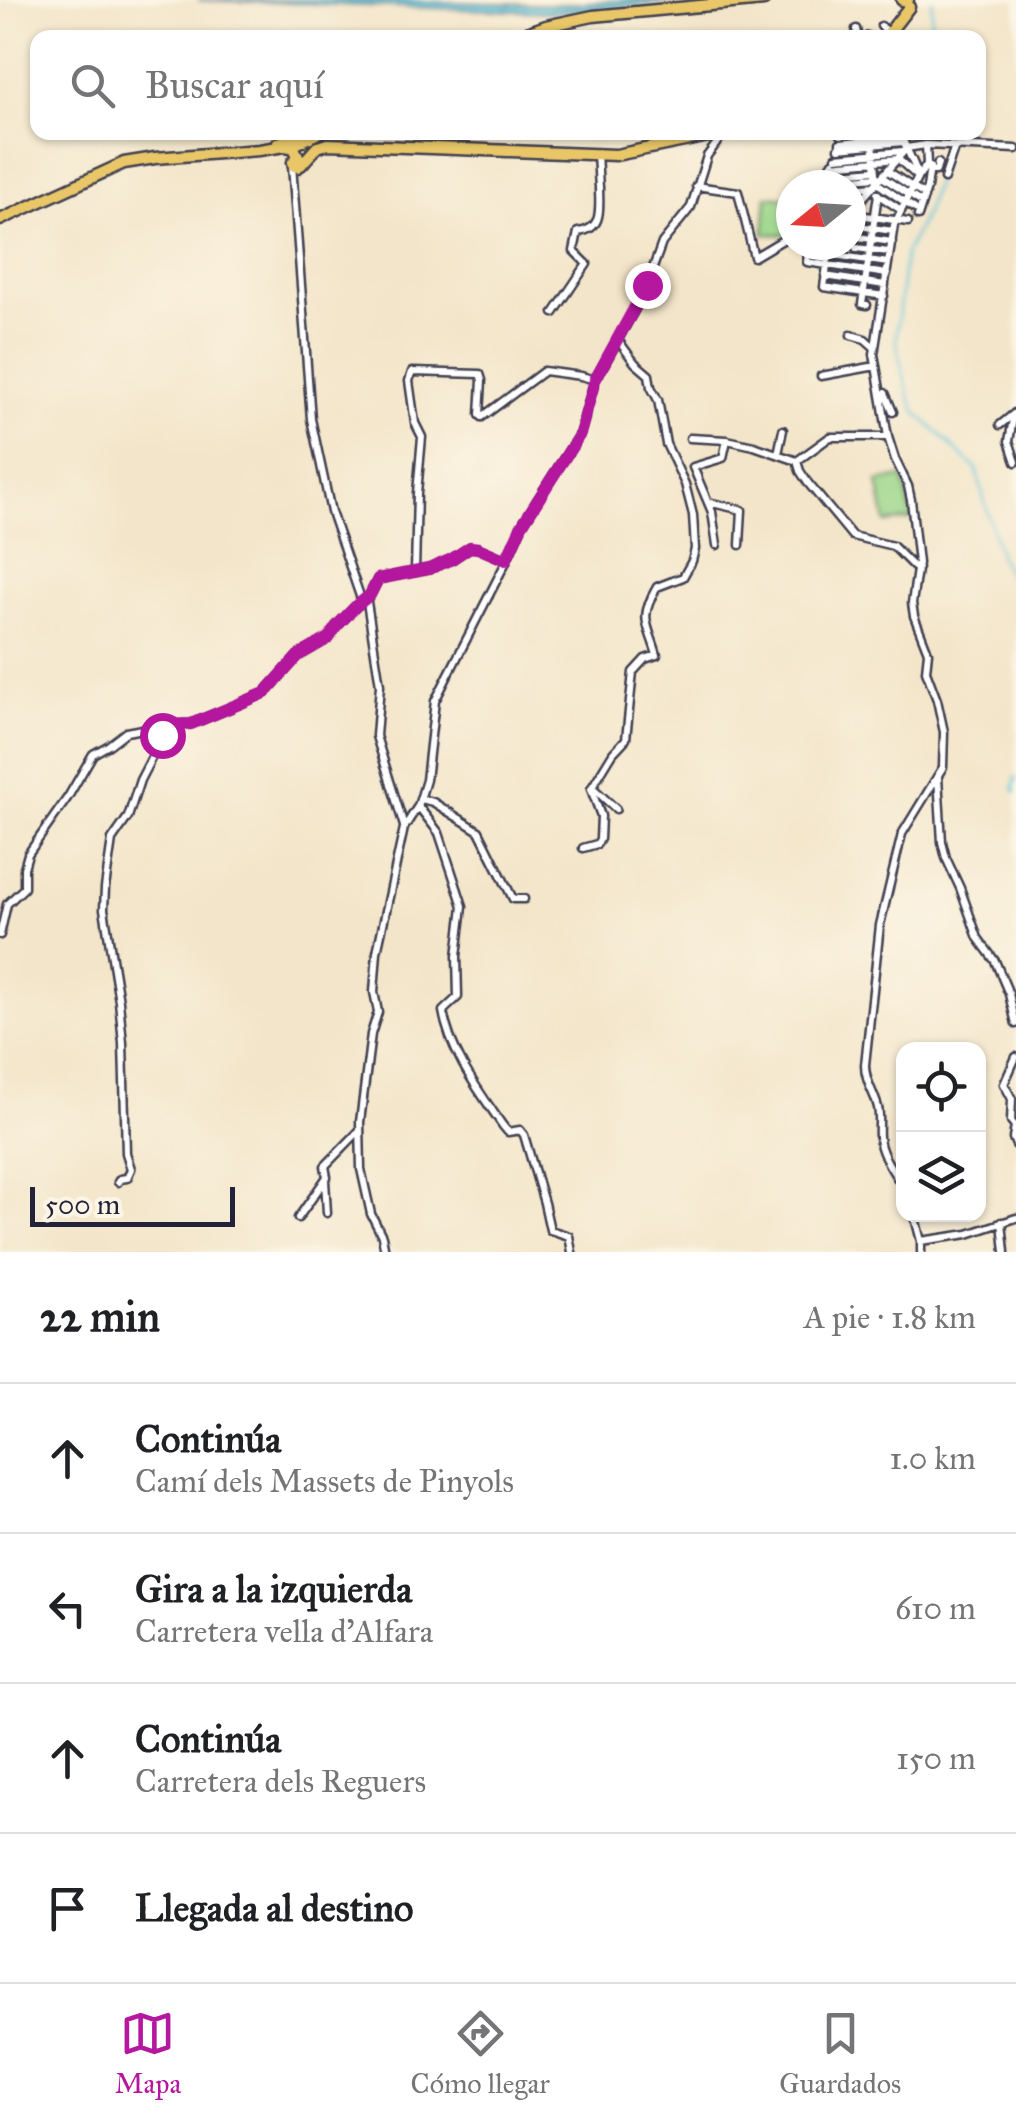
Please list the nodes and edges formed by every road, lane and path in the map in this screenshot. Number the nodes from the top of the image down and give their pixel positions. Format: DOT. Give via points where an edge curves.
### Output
graph roads {
  1 [pos="764,0"];
  2 [pos="907,5"];
  3 [pos="535,30"];
  4 [pos="890,30"];
  5 [pos="287,140"];
  6 [pos="302,140"];
  7 [pos="689,140"];
  8 [pos="716,140"];
  9 [pos="909,140"];
  10 [pos="269,145"];
  11 [pos="940,146"];
  12 [pos="837,149"];
  13 [pos="1016,149"];
  14 [pos="248,150"];
  15 [pos="597,154"];
  16 [pos="296,158"];
  17 [pos="885,159"];
  18 [pos="932,165"];
  19 [pos="851,170"];
  20 [pos="944,179"];
  21 [pos="696,186"];
  22 [pos="914,186"];
  23 [pos="866,195"];
  24 [pos="866,216"];
  25 [pos="875,217"];
  26 [pos="0,220"];
  27 [pos="896,220"];
  28 [pos="908,222"];
  29 [pos="866,227"];
  30 [pos="873,228"];
  31 [pos="893,231"];
  32 [pos="866,238"];
  33 [pos="872,239"];
  34 [pos="892,242"];
  35 [pos="776,244"];
  36 [pos="866,249"];
  37 [pos="870,250"];
  38 [pos="890,252"];
  39 [pos="807,260"];
  40 [pos="828,260"];
  41 [pos="848,260"];
  42 [pos="868,260"];
  43 [pos="888,263"];
  44 [pos="827,266"];
  45 [pos="846,269"];
  46 [pos="867,272"];
  47 [pos="887,274"];
  48 [pos="825,276"];
  49 [pos="845,279"];
  50 [pos="865,282"];
  51 [pos="885,285"];
  52 [pos="843,290"];
  53 [pos="864,293"];
  54 [pos="884,296"];
  55 [pos="554,312"];
  56 [pos="881,312"];
  57 [pos="851,335"];
  58 [pos="618,340"];
  59 [pos="875,348"];
  60 [pos="876,366"];
  61 [pos="821,376"];
  62 [pos="595,380"];
  63 [pos="882,388"];
  64 [pos="893,412"];
  65 [pos="1013,419"];
  66 [pos="1000,425"];
  67 [pos="783,430"];
  68 [pos="888,437"];
  69 [pos="690,438"];
  70 [pos="727,440"];
  71 [pos="778,454"];
  72 [pos="797,461"];
  73 [pos="1016,462"];
  74 [pos="708,502"];
  75 [pos="740,545"];
  76 [pos="717,546"];
  77 [pos="506,560"];
  78 [pos="918,568"];
  79 [pos="415,572"];
  80 [pos="363,601"];
  81 [pos="168,725"];
  82 [pos="938,775"];
  83 [pos="592,787"];
  84 [pos="420,803"];
  85 [pos="616,809"];
  86 [pos="404,828"];
  87 [pos="583,848"];
  88 [pos="524,899"];
  89 [pos="0,935"];
  90 [pos="1016,1024"];
  91 [pos="1016,1057"];
  92 [pos="360,1130"];
  93 [pos="1016,1145"];
  94 [pos="896,1175"];
  95 [pos="326,1178"];
  96 [pos="118,1182"];
  97 [pos="328,1213"];
  98 [pos="298,1218"];
  99 [pos="1016,1218"];
  100 [pos="916,1222"];
  101 [pos="1002,1222"];
  102 [pos="921,1241"];
  103 [pos="385,1252"];
  104 [pos="572,1252"];
  105 [pos="921,1252"];
  106 [pos="1004,1252"];
  1 -- 3 [label="main road" via="586,17"];
  2 -- 4 [label="main road"];
  5 -- 10 [label="main road"];
  6 -- 16 [label="main road"];
  7 -- 15 [label="main road"];
  8 -- 21 [label="street"];
  9 -- 17 [label="street"];
  10 -- 14 [label="main road"];
  10 -- 16 [label="main road"];
  11 -- 13 [label="street"];
  11 -- 17 [label="street"];
  11 -- 18 [label="street"];
  11 -- 20 [label="street"];
  12 -- 17 [label="street"];
  12 -- 17 [label="street"];
  14 -- 16 [label="main road" via="284,146"];
  14 -- 26 [label="main road" via="124,163"];
  15 -- 16 [label="main road" via="356,144 318,146"];
  15 -- 55 [label="street" via="598,219 578,232 574,251 587,264"];
  16 -- 80 [label="street" via="311,419 336,526"];
  17 -- 19 [label="street"];
  17 -- 22 [label="street"];
  17 -- 22 [label="street"];
  17 -- 22 [label="street"];
  17 -- 22 [label="street"];
  17 -- 23 [label="street"];
  17 -- 25 [label="street"];
  18 -- 22 [label="street"];
  18 -- 22 [label="street" via="918,205"];
  21 -- 35 [label="street" via="738,192 754,258"];
  21 -- 58 [label="street"];
  22 -- 27 [label="street"];
  24 -- 25 [label="street"];
  25 -- 27 [label="street"];
  25 -- 30 [label="street"];
  27 -- 28 [label="street"];
  27 -- 31 [label="street"];
  29 -- 30 [label="street"];
  30 -- 31 [label="street"];
  30 -- 33 [label="street"];
  31 -- 34 [label="street"];
  32 -- 33 [label="street"];
  33 -- 34 [label="street"];
  33 -- 37 [label="street"];
  34 -- 38 [label="street"];
  36 -- 37 [label="street"];
  37 -- 38 [label="street"];
  37 -- 42 [label="street"];
  38 -- 43 [label="street"];
  39 -- 44 [label="street"];
  40 -- 44 [label="street"];
  41 -- 45 [label="street"];
  42 -- 43 [label="street"];
  42 -- 46 [label="street"];
  43 -- 47 [label="street"];
  44 -- 45 [label="street"];
  44 -- 48 [label="street"];
  45 -- 46 [label="street"];
  45 -- 49 [label="street"];
  46 -- 47 [label="street"];
  46 -- 50 [label="street"];
  47 -- 51 [label="street"];
  48 -- 49 [label="street"];
  48 -- 52 [label="street" via="824,287"];
  49 -- 50 [label="street"];
  49 -- 52 [label="street"];
  50 -- 51 [label="street"];
  50 -- 53 [label="street"];
  51 -- 54 [label="street"];
  52 -- 53 [label="street"];
  53 -- 54 [label="street"];
  53 -- 56 [label="street" via="866,304"];
  54 -- 56 [label="street"];
  56 -- 59 [label="street"];
  57 -- 59 [label="street"];
  58 -- 62 [label="street"];
  58 -- 83 [label="street" via="650,376 666,444 686,484 695,549 683,576 658,586 648,604 647,633 657,655 633,672 625,741"];
  59 -- 60 [label="street"];
  60 -- 61 [label="street"];
  60 -- 63 [label="street"];
  62 -- 77 [label="street" via="580,434"];
  62 -- 79 [label="street" via="544,371 482,417 480,374 412,372 422,437"];
  63 -- 64 [label="street"];
  63 -- 68 [label="street"];
  65 -- 66 [label="street"];
  65 -- 73 [label="street" via="1009,441"];
  67 -- 71 [label="street"];
  68 -- 72 [label="street" via="830,437"];
  68 -- 78 [label="street" via="909,490"];
  69 -- 70 [label="street"];
  70 -- 71 [label="street"];
  70 -- 74 [label="street" via="723,458 693,465"];
  71 -- 72 [label="street"];
  72 -- 78 [label="street" via="852,536 892,546"];
  74 -- 75 [label="street" via="742,510"];
  74 -- 76 [label="street"];
  77 -- 79 [label="street" via="474,546"];
  77 -- 84 [label="street" via="435,701"];
  78 -- 82 [label="street" via="914,616 944,732"];
  79 -- 80 [label="street" via="378,579"];
  80 -- 81 [label="street" via="265,693 191,724"];
  80 -- 86 [label="street" via="380,685 376,736"];
  81 -- 89 [label="street" via="126,732 90,757 28,854 24,888 7,904"];
  81 -- 96 [label="street" via="112,840 105,888 130,1169"];
  82 -- 90 [label="street" via="946,858 978,938 995,961"];
  82 -- 94 [label="street" via="902,834 880,925 865,1065 878,1136"];
  83 -- 85 [label="street"];
  83 -- 87 [label="street" via="600,840"];
  84 -- 86 [label="street"];
  84 -- 88 [label="street" via="433,802 479,831 513,899"];
  84 -- 104 [label="street" via="439,833 463,906 458,997 443,1010 447,1033 503,1126 520,1130 550,1230 569,1236"];
  86 -- 92 [label="street" via="377,952 378,1012"];
  91 -- 93 [label="street" via="1004,1084"];
  92 -- 95 [label="street" via="324,1166"];
  92 -- 103 [label="street" via="361,1169"];
  95 -- 97 [label="street"];
  95 -- 98 [label="street"];
  99 -- 101 [label="street"];
  100 -- 102 [label="street"];
  101 -- 102 [label="street"];
  101 -- 106 [label="street"];
  102 -- 105 [label="street"];
}
